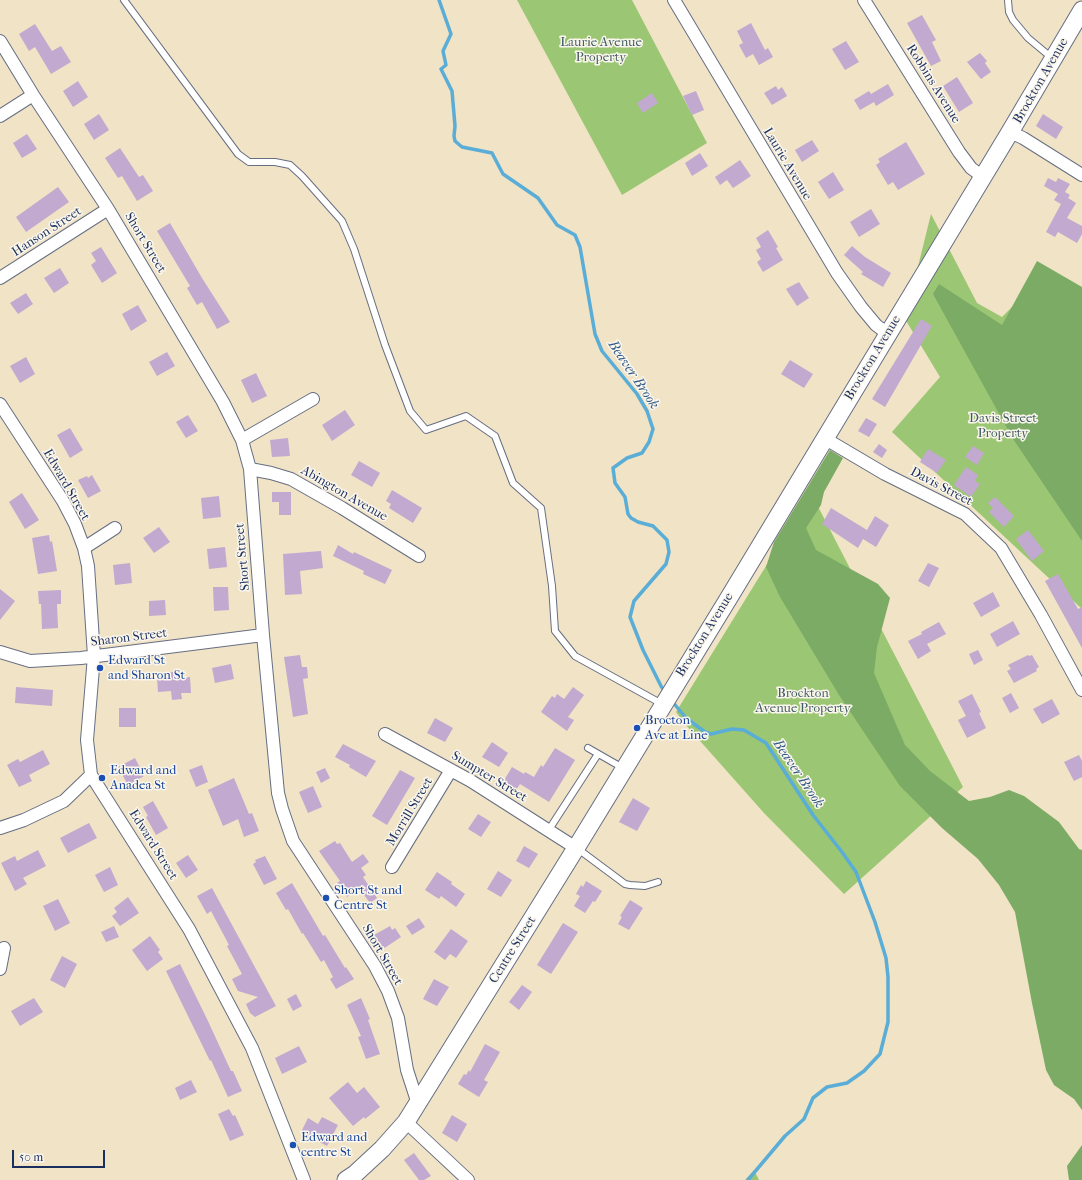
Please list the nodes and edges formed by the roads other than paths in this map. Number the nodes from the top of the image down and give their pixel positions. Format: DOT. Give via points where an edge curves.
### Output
graph roads {
  1 [pos="124,0"];
  2 [pos="674,0"];
  3 [pos="864,0"];
  4 [pos="1008,0"];
  5 [pos="1082,10"];
  6 [pos="0,41"];
  7 [pos="1053,59"];
  8 [pos="33,95"];
  9 [pos="0,116"];
  10 [pos="1010,132"];
  11 [pos="1082,174"];
  12 [pos="983,177"];
  13 [pos="108,209"];
  14 [pos="0,278"];
  15 [pos="888,334"];
  16 [pos="313,400"];
  17 [pos="0,404"];
  18 [pos="824,438"];
  19 [pos="242,440"];
  20 [pos="250,469"];
  21 [pos="115,528"];
  22 [pos="84,548"];
  23 [pos="419,556"];
  24 [pos="263,635"];
  25 [pos="0,652"];
  26 [pos="94,656"];
  27 [pos="1082,690"];
  28 [pos="663,704"];
  29 [pos="385,734"];
  30 [pos="588,748"];
  31 [pos="598,754"];
  32 [pos="624,769"];
  33 [pos="451,770"];
  34 [pos="92,775"];
  35 [pos="0,828"];
  36 [pos="548,831"];
  37 [pos="576,848"];
  38 [pos="392,867"];
  39 [pos="658,882"];
  40 [pos="4,948"];
  41 [pos="0,970"];
  42 [pos="418,1104"];
  43 [pos="406,1122"];
  44 [pos="304,1180"];
  45 [pos="346,1180"];
  46 [pos="468,1180"];
  1 -- 28 [label="lane" via="238,154 248,162 290,165 342,220 410,411 426,430 466,416 495,436 513,483 541,508 552,586 554,631 575,656"];
  2 -- 15 [label="street, Laurie Avenue" via="838,273 861,307 876,325"];
  3 -- 12 [label="street, Robbins Avenue" via="959,152 971,168"];
  4 -- 7 [label="lane" via="1013,20 1028,38"];
  5 -- 7 [label="main road, Brockton Avenue"];
  6 -- 8 [label="street, Short Street"];
  7 -- 10 [label="main road, Brockton Avenue"];
  8 -- 9 [label="street"];
  8 -- 13 [label="street, Short Street"];
  10 -- 11 [label="street"];
  10 -- 12 [label="main road, Brockton Avenue"];
  12 -- 15 [label="main road, Brockton Avenue"];
  13 -- 14 [label="street, Hanson Street"];
  13 -- 19 [label="street, Short Street" via="223,402"];
  15 -- 18 [label="main road, Brockton Avenue"];
  16 -- 19 [label="street"];
  17 -- 22 [label="street, Edward Street" via="63,502"];
  18 -- 27 [label="street, Davis Street" via="885,474 965,514 1001,548"];
  18 -- 28 [label="main road, Brockton Avenue"];
  19 -- 20 [label="street, Short Street"];
  20 -- 23 [label="street, Abington Avenue" via="291,479"];
  20 -- 24 [label="street, Short Street"];
  21 -- 22 [label="street"];
  22 -- 26 [label="street, Edward Street" via="88,566"];
  24 -- 26 [label="street, Sharon Street"];
  24 -- 42 [label="street, Short Street" via="278,793 286,824 293,841 375,966 388,992 398,1018 407,1070"];
  25 -- 26 [label="street, Sharon Street" via="30,661"];
  26 -- 34 [label="street, Edward Street" via="87,740"];
  28 -- 32 [label="main road, Centre Street"];
  29 -- 33 [label="street, Sumpter Street"];
  30 -- 31 [label="lane"];
  31 -- 32 [label="lane"];
  31 -- 36 [label="lane"];
  32 -- 37 [label="main road, Centre Street"];
  33 -- 36 [label="street, Sumpter Street"];
  33 -- 38 [label="street, Morrill Street"];
  34 -- 35 [label="street" via="64,801"];
  34 -- 44 [label="street, Edward Street" via="189,928 252,1048"];
  36 -- 37 [label="street, Sumpter Street"];
  37 -- 39 [label="lane" via="625,884 645,886"];
  37 -- 42 [label="main road, Centre Street"];
  40 -- 41 [label="street"];
  42 -- 43 [label="main road, Centre Street"];
  43 -- 45 [label="main road, Centre Street" via="382,1149"];
  43 -- 46 [label="street"];
}
